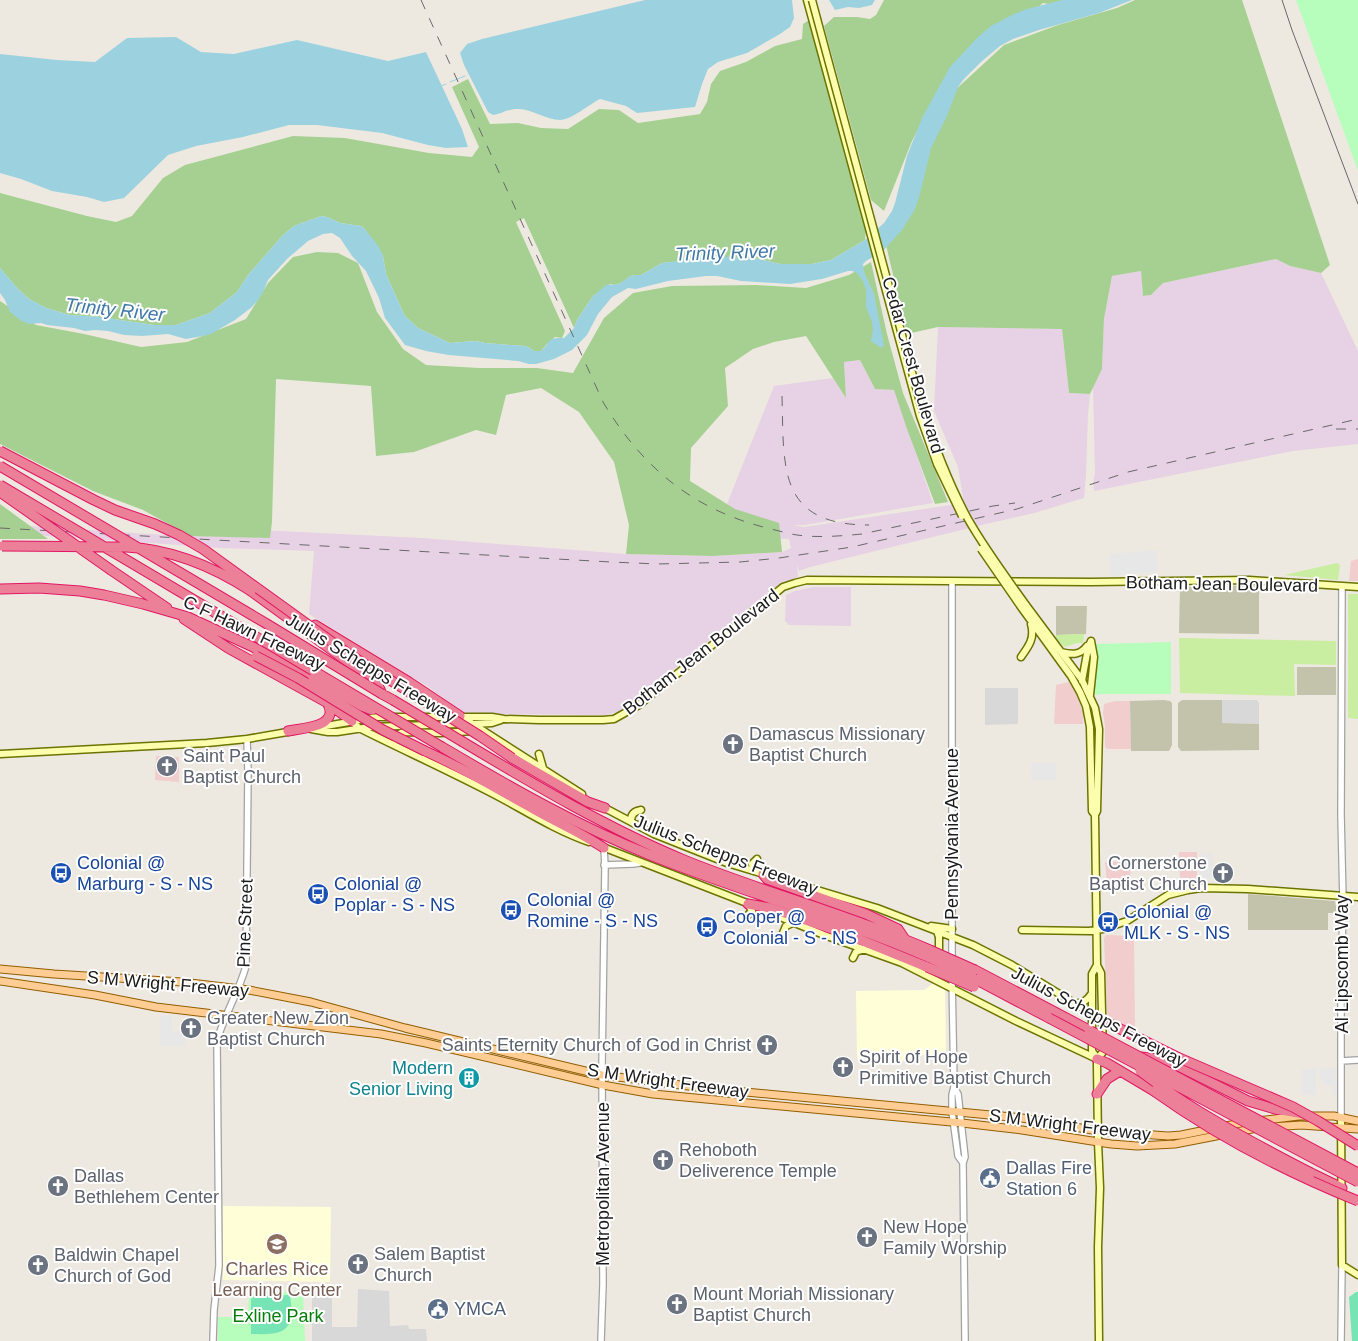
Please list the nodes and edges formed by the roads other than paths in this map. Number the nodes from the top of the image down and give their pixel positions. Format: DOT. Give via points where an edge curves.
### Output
graph roads {
  1 [pos="807,0"];
  2 [pos="812,0"];
  3 [pos="0,451"];
  4 [pos="0,466"];
  5 [pos="0,485"];
  6 [pos="0,492"];
  7 [pos="0,546"];
  8 [pos="952,581"];
  9 [pos="1342,586"];
  10 [pos="1358,587"];
  11 [pos="0,589"];
  12 [pos="280,605"];
  13 [pos="1023,606"];
  14 [pos="1029,618"];
  15 [pos="184,619"];
  16 [pos="1091,641"];
  17 [pos="1061,652"];
  18 [pos="1020,656"];
  19 [pos="1093,668"];
  20 [pos="1071,676"];
  21 [pos="1082,680"];
  22 [pos="1078,689"];
  23 [pos="382,694"];
  24 [pos="1090,694"];
  25 [pos="326,702"];
  26 [pos="460,716"];
  27 [pos="378,717"];
  28 [pos="504,719"];
  29 [pos="398,720"];
  30 [pos="352,721"];
  31 [pos="473,724"];
  32 [pos="370,727"];
  33 [pos="359,728"];
  34 [pos="311,730"];
  35 [pos="482,730"];
  36 [pos="288,732"];
  37 [pos="372,735"];
  38 [pos="247,739"];
  39 [pos="396,746"];
  40 [pos="1,754"];
  41 [pos="604,808"];
  42 [pos="641,810"];
  43 [pos="1095,815"];
  44 [pos="633,823"];
  45 [pos="604,848"];
  46 [pos="757,859"];
  47 [pos="640,863"];
  48 [pos="604,864"];
  49 [pos="758,872"];
  50 [pos="1343,896"];
  51 [pos="1358,897"];
  52 [pos="748,904"];
  53 [pos="739,918"];
  54 [pos="795,922"];
  55 [pos="919,924"];
  56 [pos="952,929"];
  57 [pos="1022,930"];
  58 [pos="1096,930"];
  59 [pos="936,931"];
  60 [pos="783,933"];
  61 [pos="951,937"];
  62 [pos="904,938"];
  63 [pos="864,949"];
  64 [pos="853,958"];
  65 [pos="928,963"];
  66 [pos="1096,965"];
  67 [pos="0,969"];
  68 [pos="974,979"];
  69 [pos="0,981"];
  70 [pos="952,988"];
  71 [pos="238,989"];
  72 [pos="1092,993"];
  73 [pos="1074,1004"];
  74 [pos="226,1015"];
  75 [pos="1051,1015"];
  76 [pos="1093,1015"];
  77 [pos="1102,1020"];
  78 [pos="1120,1056"];
  79 [pos="1139,1057"];
  80 [pos="1097,1059"];
  81 [pos="1358,1060"];
  82 [pos="1342,1061"];
  83 [pos="1120,1071"];
  84 [pos="602,1074"];
  85 [pos="603,1085"];
  86 [pos="954,1087"];
  87 [pos="1098,1094"];
  88 [pos="952,1112"];
  89 [pos="961,1113"];
  90 [pos="1317,1116"];
  91 [pos="1341,1117"];
  92 [pos="1358,1120"];
  93 [pos="953,1122"];
  94 [pos="962,1123"];
  95 [pos="1342,1128"];
  96 [pos="1358,1129"];
  97 [pos="1098,1131"];
  98 [pos="1098,1142"];
  99 [pos="1358,1146"];
  100 [pos="963,1163"];
  101 [pos="1358,1173"];
  102 [pos="1358,1182"];
  103 [pos="1342,1188"];
  104 [pos="1358,1201"];
  105 [pos="1342,1265"];
  106 [pos="1358,1275"];
  107 [pos="214,1341"];
  108 [pos="601,1341"];
  109 [pos="965,1341"];
  110 [pos="1099,1341"];
  111 [pos="1341,1341"];
  1 -- 13 [label="main road, Cedar Crest Boulevard, bridge" via="928,440 957,506 986,556"];
  2 -- 13 [label="main road, Cedar Crest Boulevard, bridge" via="934,444 968,519"];
  3 -- 12 [label="highway, bridge" via="101,504 179,535"];
  4 -- 23 [label="highway, Julius Schepps Freeway, bridge"];
  5 -- 29 [label="highway, Julius Schepps Freeway, bridge"];
  6 -- 15 [label="highway, bridge"];
  7 -- 23 [label="highway, C F Hawn Freeway, bridge" via="133,548 187,559 250,591 377,683"];
  8 -- 9 [label="main road, Botham Jean Boulevard" via="1249,580"];
  8 -- 28 [label="main road, Botham Jean Boulevard" via="808,580 795,583 772,595 627,712 603,720"];
  8 -- 56 [label="street, Pennsylvania Avenue"];
  9 -- 10 [label="main road, Botham Jean Boulevard"];
  9 -- 50 [label="street, Al Lipscomb Way"];
  11 -- 29 [label="highway, C F Hawn Freeway, bridge" via="40,588 104,595 197,620 362,706"];
  12 -- 26 [label="highway, bridge"];
  12 -- 41 [label="highway, bridge" via="366,666 512,758"];
  13 -- 14 [label="main road, Cedar Crest Boulevard"];
  13 -- 17 [label="main road, Cedar Crest Boulevard"];
  14 -- 18 [label="main road" via="1033,636 1029,647"];
  14 -- 20 [label="main road, Cedar Crest Boulevard"];
  15 -- 25 [label="highway"];
  15 -- 45 [label="highway, bridge" via="298,678 383,730 457,766"];
  16 -- 17 [label="main road" via="1079,653"];
  16 -- 19 [label="main road"];
  16 -- 21 [label="main road"];
  17 -- 21 [label="main road, Cedar Crest Boulevard"];
  19 -- 21 [label="main road"];
  19 -- 24 [label="main road"];
  20 -- 21 [label="main road"];
  20 -- 22 [label="main road, Cedar Crest Boulevard"];
  21 -- 22 [label="main road"];
  21 -- 24 [label="main road, Cedar Crest Boulevard"];
  22 -- 43 [label="main road, Cedar Crest Boulevard" via="1090,722 1092,811"];
  23 -- 62 [label="highway, Julius Schepps Freeway, bridge" via="569,804 652,846"];
  24 -- 43 [label="main road" via="1099,729"];
  25 -- 30 [label="highway"];
  25 -- 36 [label="highway" via="330,713 325,722"];
  26 -- 27 [label="main road, Botham Jean Boulevard"];
  26 -- 28 [label="main road, Botham Jean Boulevard"];
  26 -- 31 [label="main road, Julius Schepps Freeway"];
  27 -- 30 [label="main road, Botham Jean Boulevard"];
  27 -- 32 [label="main road"];
  28 -- 31 [label="main road"];
  29 -- 65 [label="highway, Julius Schepps Freeway, bridge" via="546,805 624,844 877,937"];
  30 -- 33 [label="main road, Julius Schepps Freeway"];
  30 -- 34 [label="main road, Botham Jean Boulevard"];
  31 -- 32 [label="main road"];
  31 -- 35 [label="main road, Julius Schepps Freeway"];
  32 -- 33 [label="main road"];
  32 -- 37 [label="main road"];
  33 -- 34 [label="main road" via="328,732"];
  33 -- 37 [label="main road, Julius Schepps Freeway"];
  34 -- 36 [label="main road"];
  35 -- 39 [label="main road" via="464,733 404,732 398,736"];
  35 -- 41 [label="main road, Julius Schepps Freeway"];
  36 -- 38 [label="main road"];
  37 -- 39 [label="main road, Julius Schepps Freeway"];
  38 -- 40 [label="main road"];
  38 -- 71 [label="street, Pine Street" via="247,956"];
  39 -- 45 [label="main road, Julius Schepps Freeway" via="562,831"];
  41 -- 44 [label="main road, Julius Schepps Freeway"];
  42 -- 44 [label="main road" via="632,815"];
  43 -- 58 [label="main road"];
  44 -- 49 [label="main road, Julius Schepps Freeway" via="727,863"];
  45 -- 47 [label="main road, Julius Schepps Freeway"];
  45 -- 48 [label="street, Metropolitan Avenue"];
  46 -- 49 [label="main road" via="752,864"];
  47 -- 48 [label="street"];
  47 -- 52 [label="main road, Julius Schepps Freeway"];
  48 -- 84 [label="street, Metropolitan Avenue"];
  49 -- 55 [label="main road, Julius Schepps Freeway" via="850,899"];
  49 -- 62 [label="highway" via="767,880 881,920 898,929"];
  50 -- 51 [label="main road"];
  50 -- 58 [label="main road" via="1201,888 1168,895 1119,924"];
  50 -- 82 [label="street, Al Lipscomb Way"];
  52 -- 53 [label="main road" via="752,911"];
  52 -- 54 [label="main road, Julius Schepps Freeway"];
  52 -- 65 [label="highway" via="770,908"];
  54 -- 60 [label="main road" via="786,926"];
  54 -- 63 [label="main road, Julius Schepps Freeway"];
  55 -- 56 [label="main road"];
  55 -- 59 [label="main road, Julius Schepps Freeway"];
  56 -- 61 [label="street, Pennsylvania Avenue"];
  57 -- 58 [label="main road"];
  58 -- 66 [label="main road"];
  59 -- 61 [label="main road, Julius Schepps Freeway"];
  59 -- 65 [label="main road" via="940,964 935,972"];
  61 -- 70 [label="street, Pennsylvania Avenue"];
  61 -- 73 [label="main road, Julius Schepps Freeway" via="1012,965"];
  62 -- 65 [label="highway, Julius Schepps Freeway"];
  63 -- 64 [label="main road" via="856,952"];
  63 -- 65 [label="main road, Julius Schepps Freeway" via="902,963"];
  65 -- 68 [label="highway, bridge"];
  65 -- 68 [label="highway, Julius Schepps Freeway, bridge"];
  65 -- 70 [label="main road, Julius Schepps Freeway"];
  66 -- 72 [label="main road" via="1092,974"];
  66 -- 77 [label="main road" via="1101,973"];
  67 -- 71 [label="main road, S M Wright Freeway"];
  68 -- 75 [label="highway, Julius Schepps Freeway"];
  68 -- 75 [label="highway, Julius Schepps Freeway"];
  69 -- 74 [label="main road, S M Wright Freeway"];
  70 -- 80 [label="main road, Julius Schepps Freeway"];
  70 -- 86 [label="street, Pennsylvania Avenue"];
  71 -- 74 [label="street, Pine Street"];
  71 -- 84 [label="main road, S M Wright Freeway" via="311,1002"];
  72 -- 73 [label="main road" via="1087,1000"];
  72 -- 76 [label="main road"];
  73 -- 76 [label="main road, Julius Schepps Freeway"];
  74 -- 85 [label="main road, S M Wright Freeway" via="402,1038"];
  74 -- 107 [label="street, Pine Street" via="217,1041 219,1273"];
  75 -- 78 [label="highway, Julius Schepps Freeway, bridge"];
  75 -- 79 [label="highway, Julius Schepps Freeway, bridge"];
  76 -- 77 [label="main road, Julius Schepps Freeway"];
  76 -- 80 [label="main road" via="1092,1051"];
  77 -- 80 [label="main road" via="1102,1052"];
  77 -- 99 [label="highway, bridge" via="1177,1057 1293,1107"];
  78 -- 102 [label="highway, Julius Schepps Freeway, bridge"];
  78 -- 103 [label="highway, bridge" via="1171,1094 1245,1138"];
  79 -- 90 [label="highway" via="1166,1060 1241,1098 1268,1107"];
  79 -- 101 [label="highway, Julius Schepps Freeway, bridge"];
  80 -- 83 [label="highway"];
  80 -- 87 [label="main road"];
  81 -- 82 [label="street"];
  82 -- 91 [label="street, Al Lipscomb Way"];
  83 -- 87 [label="highway" via="1107,1079"];
  83 -- 104 [label="highway, bridge" via="1257,1154"];
  84 -- 85 [label="street, Metropolitan Avenue"];
  84 -- 88 [label="main road, S M Wright Freeway" via="704,1088"];
  85 -- 93 [label="main road, S M Wright Freeway" via="696,1099"];
  85 -- 108 [label="street, Metropolitan Avenue"];
  86 -- 88 [label="street, Pennsylvania Avenue"];
  86 -- 89 [label="street, Pennsylvania Avenue"];
  87 -- 97 [label="main road"];
  88 -- 89 [label="main road, S M Wright Freeway"];
  88 -- 93 [label="street, Pennsylvania Avenue"];
  89 -- 94 [label="street, Pennsylvania Avenue"];
  89 -- 97 [label="main road, S M Wright Freeway" via="1022,1118"];
  90 -- 91 [label="main road, S M Wright Freeway"];
  90 -- 97 [label="main road, S M Wright Freeway" via="1270,1118 1168,1136"];
  91 -- 92 [label="main road, S M Wright Freeway"];
  91 -- 95 [label="main road, Al Lipscomb Way"];
  93 -- 94 [label="main road, S M Wright Freeway"];
  93 -- 100 [label="street, Pennsylvania Avenue" via="958,1156"];
  94 -- 98 [label="main road, S M Wright Freeway"];
  94 -- 100 [label="street, Pennsylvania Avenue"];
  95 -- 96 [label="main road, S M Wright Freeway"];
  95 -- 98 [label="main road, S M Wright Freeway" via="1277,1126 1186,1143 1157,1145"];
  95 -- 103 [label="main road, Al Lipscomb Way"];
  97 -- 98 [label="main road"];
  98 -- 110 [label="main road"];
  100 -- 109 [label="street, Pennsylvania Avenue"];
  103 -- 105 [label="main road, Al Lipscomb Way"];
  105 -- 106 [label="main road"];
  105 -- 111 [label="street, Al Lipscomb Way"];
}
